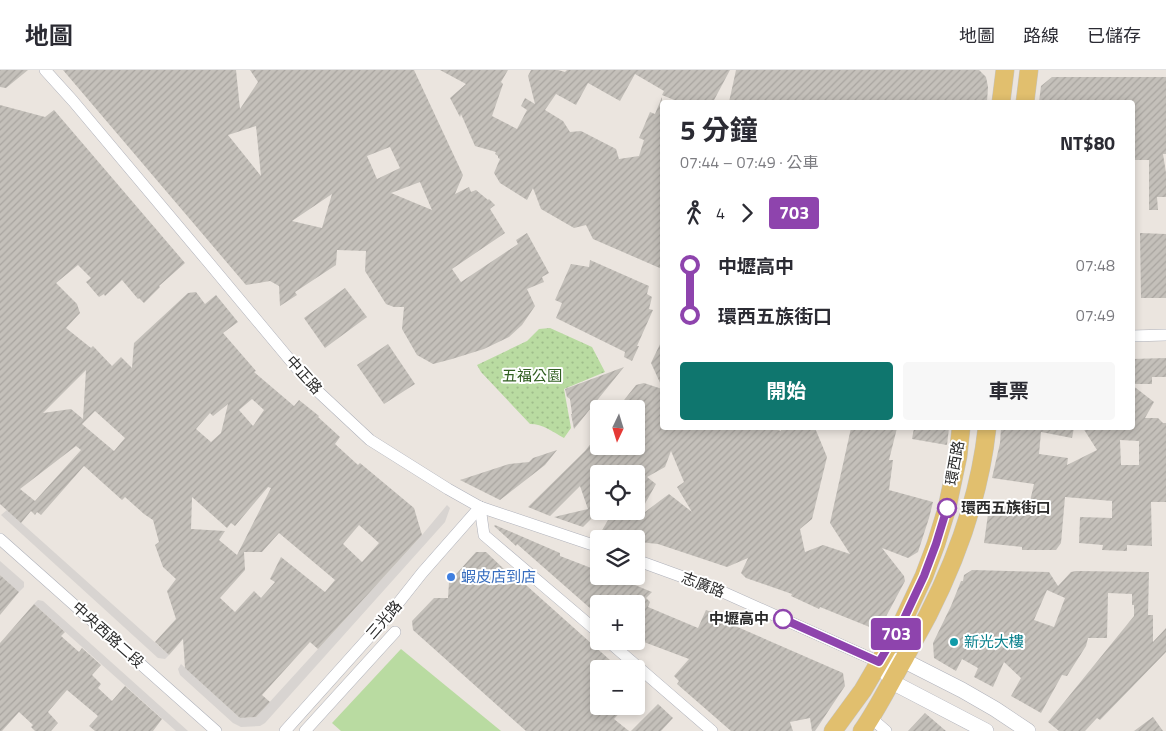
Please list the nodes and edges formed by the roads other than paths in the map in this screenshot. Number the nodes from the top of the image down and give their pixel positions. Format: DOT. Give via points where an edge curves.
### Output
graph roads {
  1 [pos="45,70"];
  2 [pos="1005,70"];
  3 [pos="1029,70"];
  4 [pos="1000,100"];
  5 [pos="1025,100"];
  6 [pos="1166,335"];
  7 [pos="1135,336"];
  8 [pos="962,430"];
  9 [pos="987,430"];
  10 [pos="480,507"];
  11 [pos="0,539"];
  12 [pos="590,544"];
  13 [pos="645,563"];
  14 [pos="590,625"];
  15 [pos="395,632"];
  16 [pos="618,650"];
  17 [pos="903,660"];
  18 [pos="879,662"];
  19 [pos="892,682"];
  20 [pos="866,725"];
  21 [pos="216,731"];
  22 [pos="285,731"];
  23 [pos="305,731"];
  24 [pos="712,731"];
  25 [pos="833,731"];
  26 [pos="886,731"];
  27 [pos="986,731"];
  28 [pos="1028,731"];
  1 -- 10 [label="street, 中正路" via="310,384 370,440"];
  2 -- 4 [label="main road"];
  3 -- 5 [label="main road"];
  6 -- 7 [label="street"];
  8 -- 18 [label="main road, 環西路" via="947,508 936,544 901,625"];
  9 -- 17 [label="main road, 環西路" via="978,483 956,555"];
  10 -- 12 [label="street"];
  10 -- 14 [label="street" via="484,535"];
  10 -- 22 [label="street, 三光路"];
  11 -- 21 [label="street, 中央西路二段"];
  13 -- 18 [label="street, 志廣路" via="716,589"];
  15 -- 23 [label="street"];
  16 -- 24 [label="street"];
  17 -- 18 [label="main road, 志廣路"];
  17 -- 19 [label="main road, 環西路"];
  17 -- 28 [label="main road" via="962,690"];
  18 -- 19 [label="main road"];
  18 -- 25 [label="main road, 環西路"];
  19 -- 20 [label="main road, 環西路"];
  19 -- 27 [label="main road"];
  20 -- 26 [label="street"];
}
